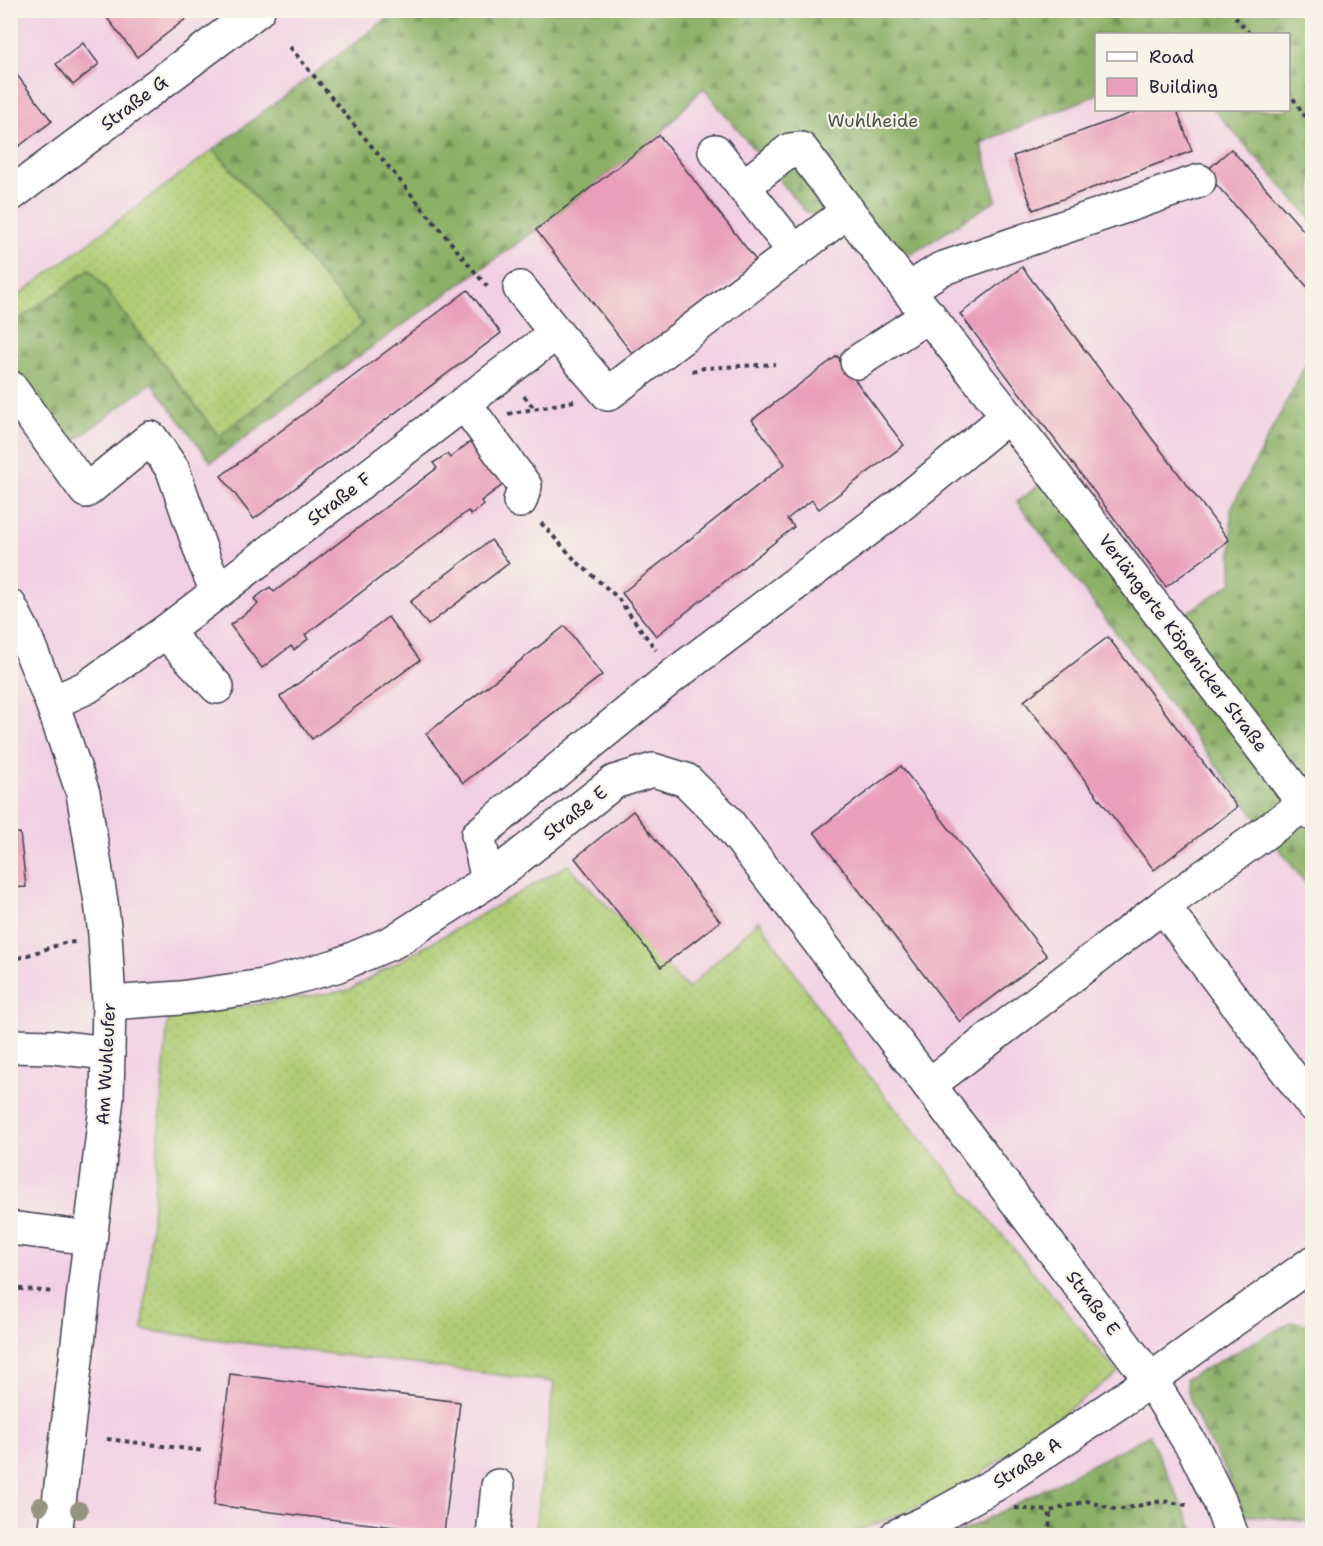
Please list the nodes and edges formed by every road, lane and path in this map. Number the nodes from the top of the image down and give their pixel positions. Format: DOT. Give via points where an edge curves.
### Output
graph roads {
  1 [pos="258,10"];
  2 [pos="1229,10"];
  3 [pos="1249,33"];
  4 [pos="290,47"];
  5 [pos="1290,94"];
  6 [pos="1312,126"];
  7 [pos="715,151"];
  8 [pos="1199,181"];
  9 [pos="743,188"];
  10 [pos="10,195"];
  11 [pos="848,211"];
  12 [pos="795,252"];
  13 [pos="909,290"];
  14 [pos="506,291"];
  15 [pos="929,315"];
  16 [pos="556,333"];
  17 [pos="858,362"];
  18 [pos="775,364"];
  19 [pos="683,373"];
  20 [pos="10,387"];
  21 [pos="608,394"];
  22 [pos="471,412"];
  23 [pos="1008,416"];
  24 [pos="520,501"];
  25 [pos="217,592"];
  26 [pos="10,606"];
  27 [pos="165,632"];
  28 [pos="674,675"];
  29 [pos="217,687"];
  30 [pos="52,703"];
  31 [pos="1309,809"];
  32 [pos="488,881"];
  33 [pos="1163,906"];
  34 [pos="75,941"];
  35 [pos="10,961"];
  36 [pos="109,1003"];
  37 [pos="10,1046"];
  38 [pos="108,1053"];
  39 [pos="929,1085"];
  40 [pos="1312,1104"];
  41 [pos="10,1228"];
  42 [pos="90,1238"];
  43 [pos="1312,1263"];
  44 [pos="10,1288"];
  45 [pos="56,1292"];
  46 [pos="1150,1379"];
  47 [pos="107,1439"];
  48 [pos="204,1451"];
  49 [pos="996,1484"];
  50 [pos="498,1486"];
  51 [pos="1220,1502"];
  52 [pos="1050,1511"];
  53 [pos="55,1536"];
  54 [pos="493,1536"];
  55 [pos="896,1536"];
  56 [pos="1049,1536"];
  57 [pos="1232,1536"];
  1 -- 10 [label="street, Straße G"];
  2 -- 3 [label="path"];
  4 -- 14 [label="path"];
  5 -- 6 [label="path"];
  7 -- 9 [label="street"];
  8 -- 13 [label="street" via="941,269"];
  9 -- 11 [label="street, Verlängerte Köpenicker Straße" via="790,150 801,150"];
  9 -- 12 [label="street"];
  11 -- 12 [label="street"];
  11 -- 13 [label="street, Verlängerte Köpenicker Straße"];
  12 -- 21 [label="street"];
  13 -- 15 [label="street, Verlängerte Köpenicker Straße"];
  14 -- 16 [label="street"];
  15 -- 17 [label="street"];
  15 -- 23 [label="street, Verlängerte Köpenicker Straße"];
  16 -- 21 [label="street"];
  16 -- 22 [label="street, Straße F"];
  18 -- 19 [label="path"];
  20 -- 25 [label="street" via="86,491 151,438 173,470"];
  21 -- 22 [label="path"];
  22 -- 24 [label="street" via="525,486"];
  22 -- 25 [label="street, Straße F"];
  23 -- 28 [label="street" via="899,506"];
  23 -- 31 [label="street, Verlängerte Köpenicker Straße"];
  24 -- 28 [label="path" via="577,562 617,597"];
  25 -- 27 [label="street, Straße F"];
  26 -- 30 [label="street, Am Wuhleufer"];
  27 -- 29 [label="street"];
  27 -- 30 [label="street, Straße F" via="87,687"];
  28 -- 32 [label="street" via="478,835"];
  30 -- 36 [label="street, Am Wuhleufer" via="83,793 103,912"];
  31 -- 33 [label="street" via="1266,831"];
  32 -- 36 [label="street, Straße E" via="393,942 336,966 263,986"];
  32 -- 39 [label="street, Straße E" via="614,782 653,771 686,780 726,820"];
  33 -- 39 [label="street"];
  33 -- 40 [label="street"];
  34 -- 35 [label="path"];
  36 -- 38 [label="street, Am Wuhleufer"];
  37 -- 38 [label="street"];
  38 -- 42 [label="street, Am Wuhleufer" via="107,1098"];
  39 -- 46 [label="street, Straße E"];
  41 -- 42 [label="street"];
  42 -- 53 [label="street, Am Wuhleufer"];
  43 -- 46 [label="street, Straße A"];
  44 -- 45 [label="path"];
  46 -- 49 [label="street, Straße A"];
  46 -- 51 [label="street, Straße E" via="1195,1451"];
  47 -- 48 [label="path"];
  49 -- 52 [label="path" via="1009,1508"];
  49 -- 55 [label="street, Straße A"];
  50 -- 54 [label="street"];
  51 -- 52 [label="path" via="1202,1507 1161,1501 1118,1510 1087,1501"];
  51 -- 57 [label="street, Straße E"];
  52 -- 56 [label="path"];
}
